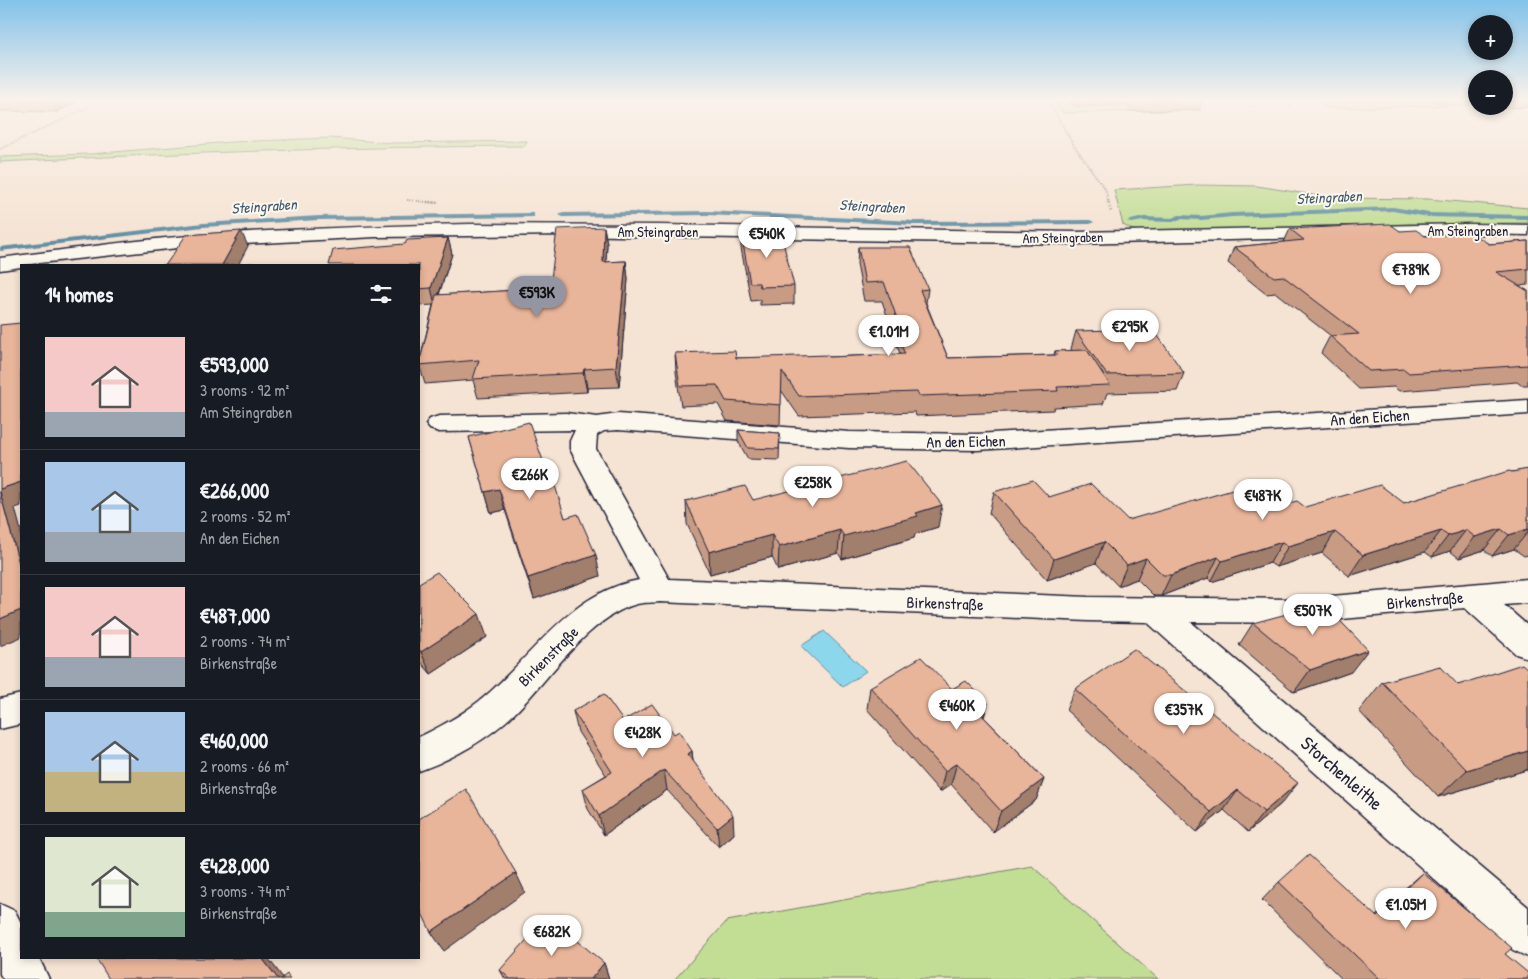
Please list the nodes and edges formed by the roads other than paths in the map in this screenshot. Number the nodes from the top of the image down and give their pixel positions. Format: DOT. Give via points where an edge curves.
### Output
graph roads {
  1 [pos="1528,230"];
  2 [pos="0,264"];
  3 [pos="1528,406"];
  4 [pos="607,423"];
  5 [pos="439,424"];
  6 [pos="660,590"];
  7 [pos="1528,591"];
  8 [pos="1472,596"];
  9 [pos="1155,610"];
  10 [pos="1528,645"];
  11 [pos="20,709"];
  12 [pos="0,714"];
  13 [pos="420,753"];
  14 [pos="0,926"];
  15 [pos="1528,935"];
  16 [pos="26,979"];
  1 -- 2 [label="street, Am Steingraben" via="1018,238 741,231 398,231 176,242"];
  3 -- 4 [label="street, An den Eichen" via="976,442 849,440"];
  4 -- 5 [label="street, An den Eichen" via="566,420"];
  4 -- 6 [label="street" via="586,430 582,438 583,449"];
  6 -- 9 [label="street, Birkenstraße"];
  6 -- 13 [label="street, Birkenstraße" via="633,593 593,613 546,654 502,703 454,736"];
  7 -- 8 [label="street, Birkenstraße"];
  8 -- 9 [label="street, Birkenstraße" via="1297,611"];
  8 -- 10 [label="street"];
  9 -- 15 [label="street, Storchenleithe"];
  11 -- 12 [label="street"];
  14 -- 16 [label="street"];
}
